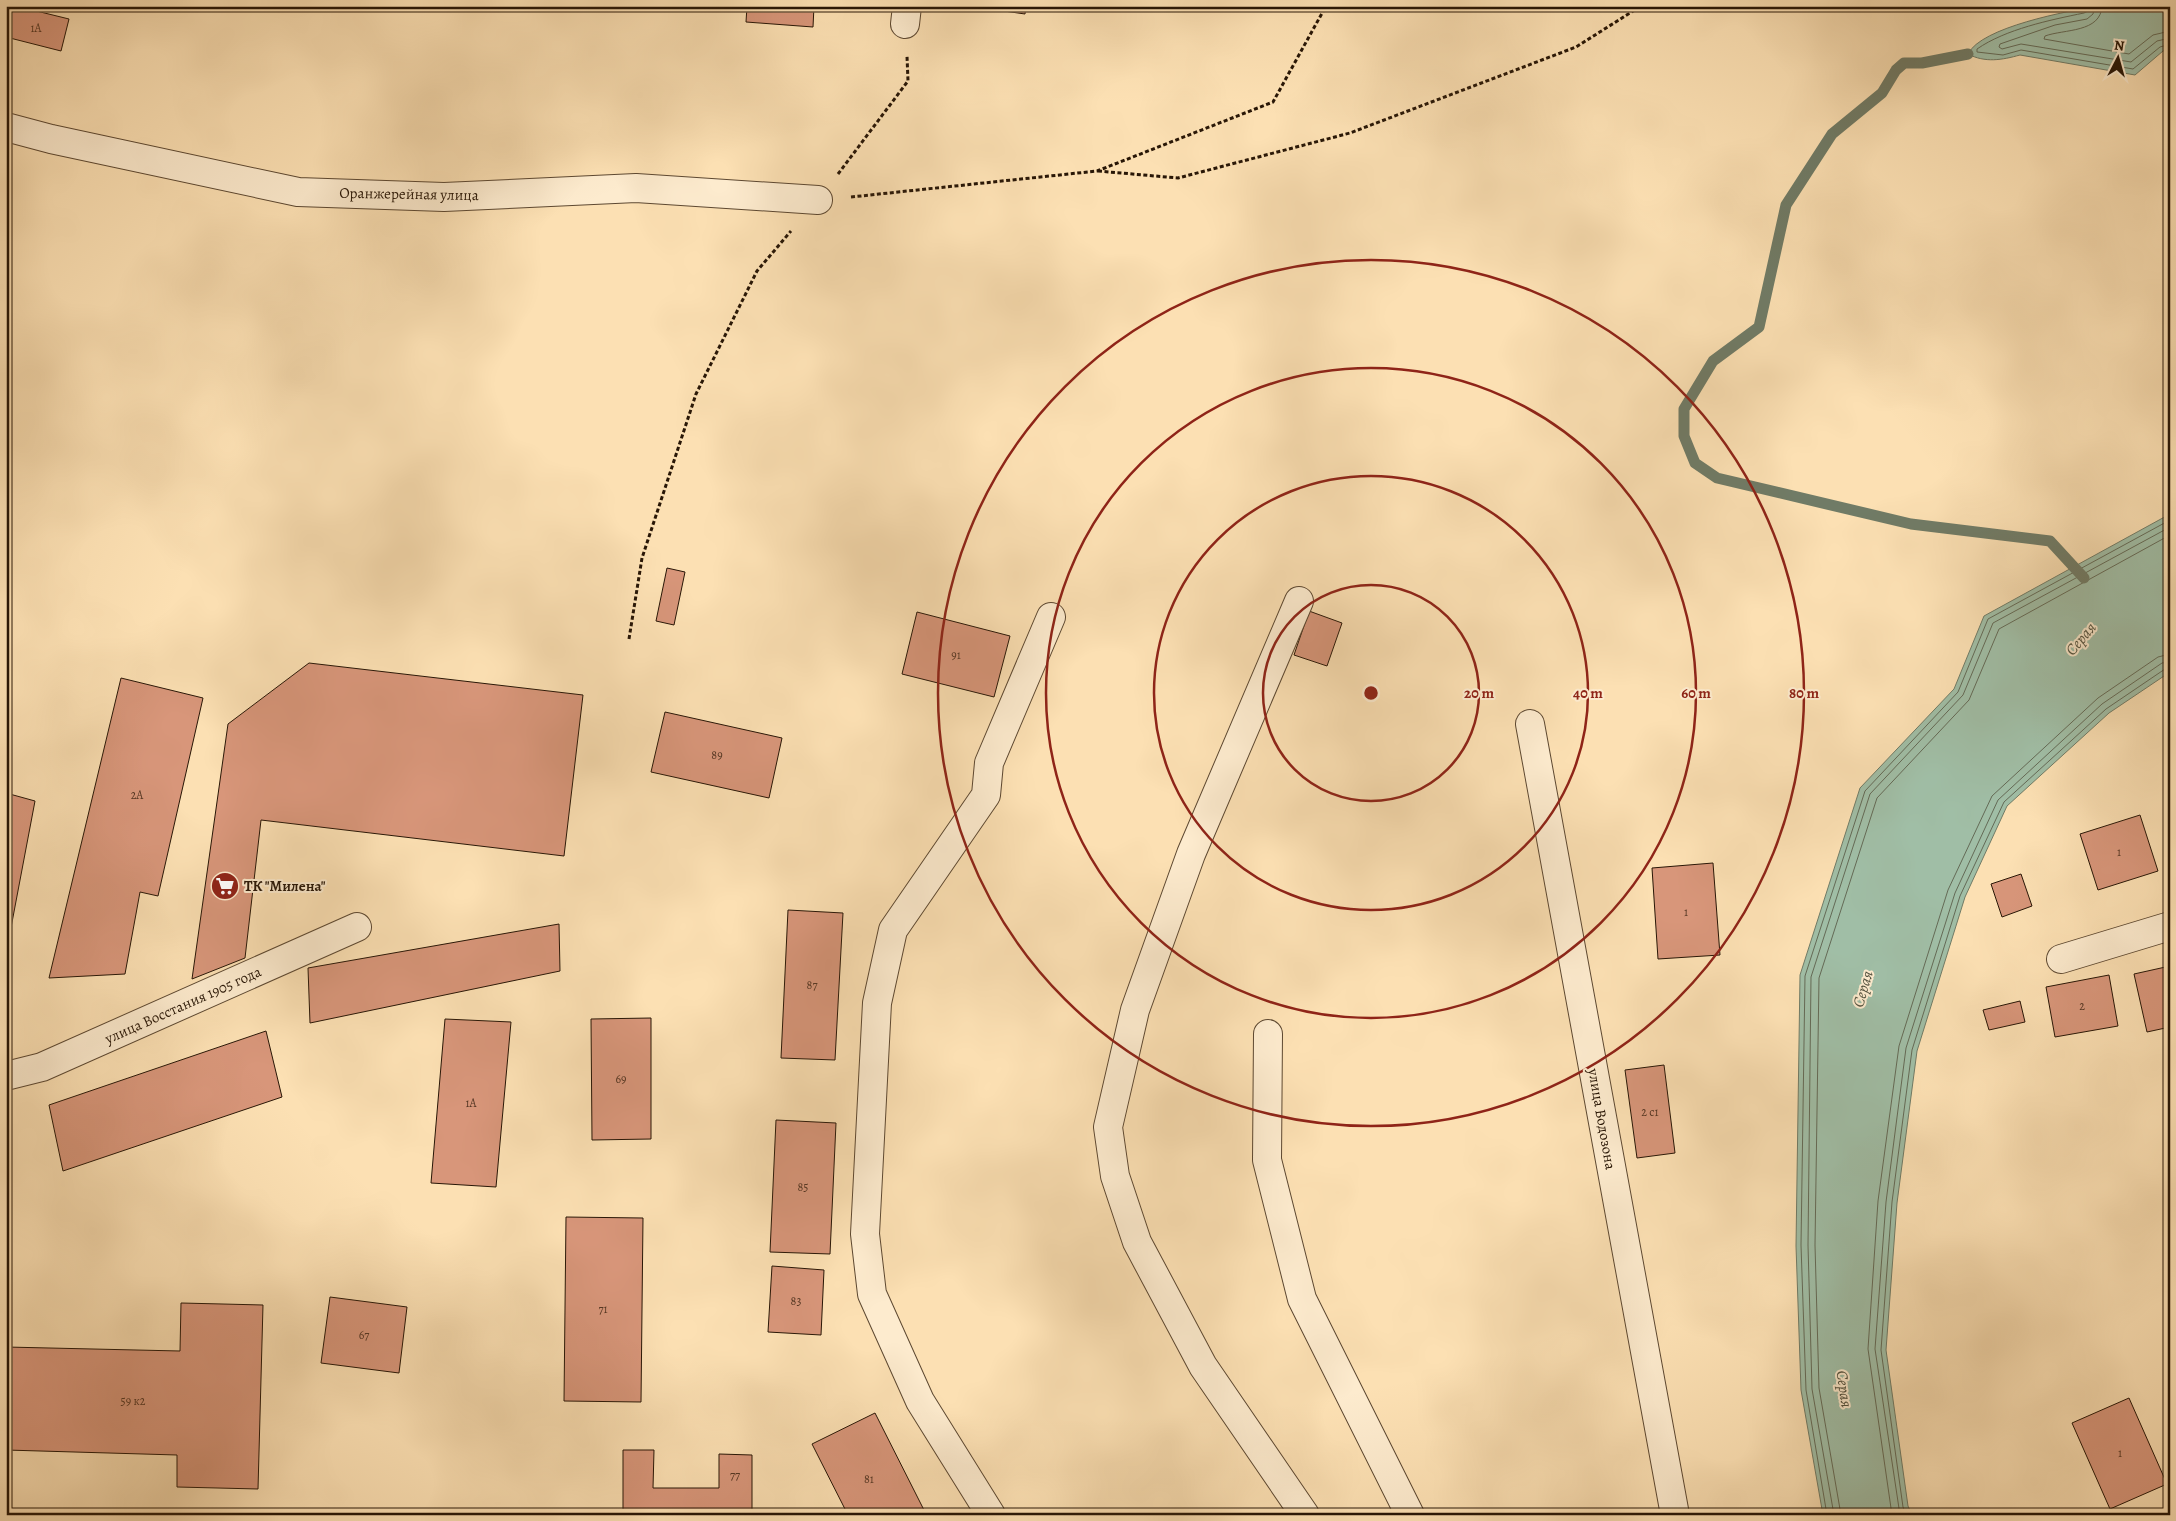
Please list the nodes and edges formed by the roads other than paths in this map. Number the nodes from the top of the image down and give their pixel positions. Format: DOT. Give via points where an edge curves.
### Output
graph roads {
  1 [pos="6,127"];
  2 [pos="818,200"];
  3 [pos="1299,601"];
  4 [pos="1051,617"];
  5 [pos="1530,724"];
  6 [pos="2170,926"];
  7 [pos="357,927"];
  8 [pos="2061,959"];
  9 [pos="1268,1034"];
  10 [pos="6,1076"];
  11 [pos="992,1515"];
  12 [pos="1305,1515"];
  13 [pos="1410,1515"];
  14 [pos="1675,1515"];
  1 -- 2 [label="street, Оранжерейная улица" via="298,192 444,197 636,188"];
  3 -- 12 [label="street" via="1191,854 1135,1010 1108,1126 1115,1176 1137,1242 1203,1366"];
  4 -- 11 [label="street" via="989,763 986,795 893,930 877,1003 866,1234 872,1294 920,1401"];
  5 -- 14 [label="street, улица Водозона"];
  6 -- 8 [label="street"];
  7 -- 10 [label="street, улица Восстания 1905 года" via="42,1067"];
  9 -- 13 [label="street" via="1267,1160 1302,1299"];
}
